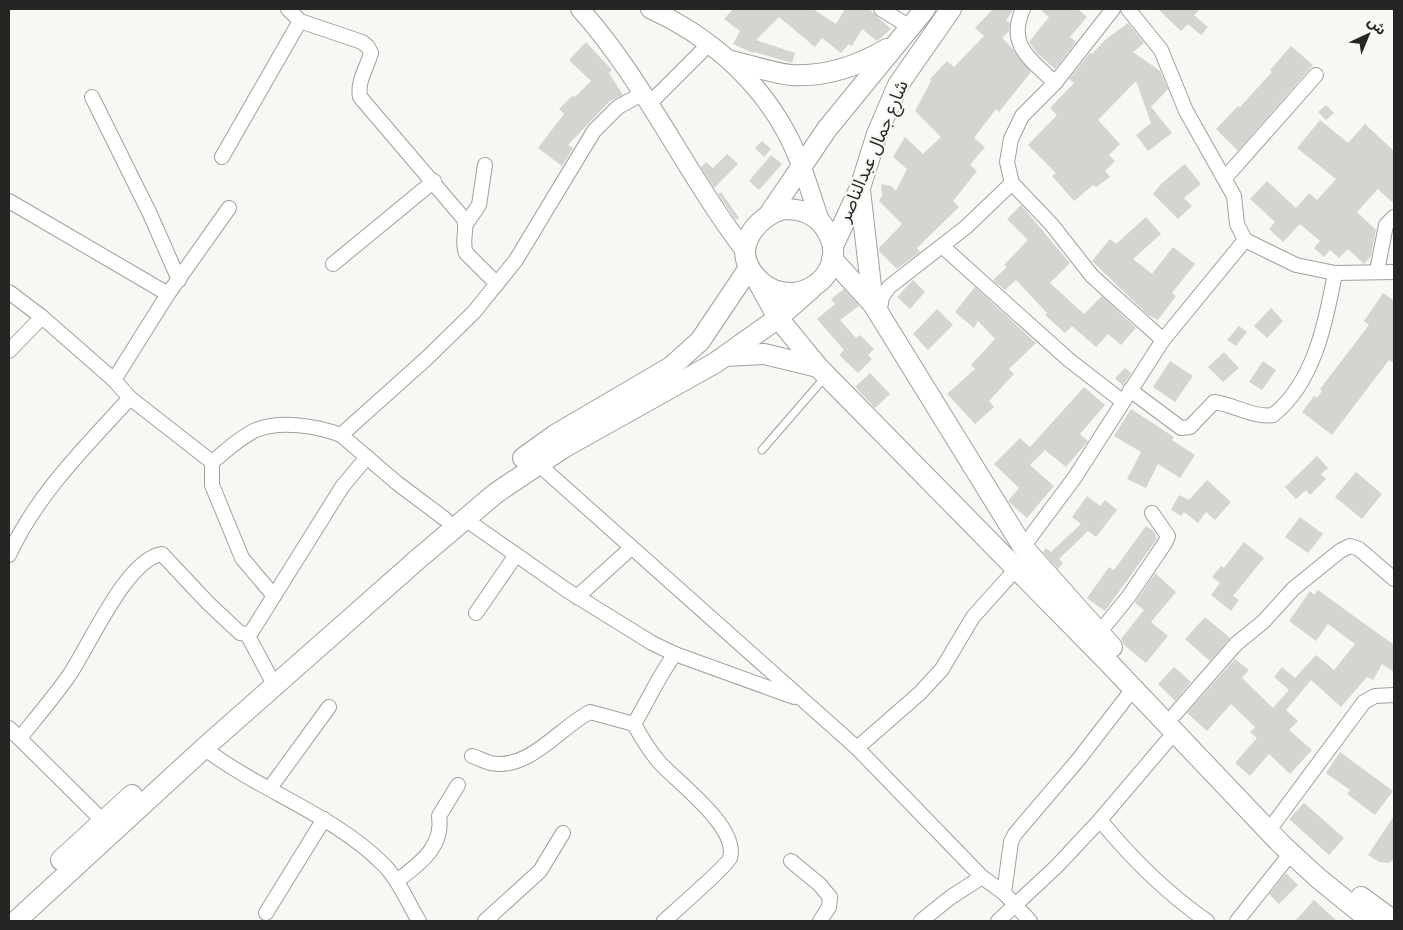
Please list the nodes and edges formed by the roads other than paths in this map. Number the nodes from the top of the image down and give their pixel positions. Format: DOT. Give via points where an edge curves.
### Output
graph roads {
  1 [pos="288,9"];
  2 [pos="580,9"];
  3 [pos="650,9"];
  4 [pos="881,9"];
  5 [pos="925,9"];
  6 [pos="951,9"];
  7 [pos="1023,9"];
  8 [pos="1113,9"];
  9 [pos="1128,9"];
  10 [pos="300,20"];
  11 [pos="910,27"];
  12 [pos="709,44"];
  13 [pos="895,45"];
  14 [pos="731,61"];
  15 [pos="1316,75"];
  16 [pos="1055,83"];
  17 [pos="92,97"];
  18 [pos="645,100"];
  19 [pos="222,157"];
  20 [pos="485,165"];
  21 [pos="800,165"];
  22 [pos="1224,178"];
  23 [pos="434,181"];
  24 [pos="1012,183"];
  25 [pos="860,188"];
  26 [pos="9,201"];
  27 [pos="229,208"];
  28 [pos="770,213"];
  29 [pos="1394,217"];
  30 [pos="820,221"];
  31 [pos="466,224"];
  32 [pos="1246,240"];
  33 [pos="942,246"];
  34 [pos="832,252"];
  35 [pos="333,264"];
  36 [pos="750,266"];
  37 [pos="1377,271"];
  38 [pos="1394,272"];
  39 [pos="1335,273"];
  40 [pos="178,280"];
  41 [pos="497,284"];
  42 [pos="811,289"];
  43 [pos="9,292"];
  44 [pos="168,294"];
  45 [pos="876,309"];
  46 [pos="42,317"];
  47 [pos="778,318"];
  48 [pos="1163,340"];
  49 [pos="9,352"];
  50 [pos="724,356"];
  51 [pos="822,371"];
  52 [pos="114,380"];
  53 [pos="1126,396"];
  54 [pos="130,398"];
  55 [pos="341,434"];
  56 [pos="762,450"];
  57 [pos="367,457"];
  58 [pos="212,462"];
  59 [pos="537,463"];
  60 [pos="1152,513"];
  61 [pos="455,519"];
  62 [pos="1023,547"];
  63 [pos="630,548"];
  64 [pos="9,555"];
  65 [pos="516,555"];
  66 [pos="1017,568"];
  67 [pos="1394,579"];
  68 [pos="274,596"];
  69 [pos="577,597"];
  70 [pos="476,613"];
  71 [pos="1099,633"];
  72 [pos="247,634"];
  73 [pos="675,654"];
  74 [pos="270,677"];
  75 [pos="1133,689"];
  76 [pos="1394,694"];
  77 [pos="802,700"];
  78 [pos="329,707"];
  79 [pos="1174,723"];
  80 [pos="634,724"];
  81 [pos="9,728"];
  82 [pos="20,738"];
  83 [pos="204,748"];
  84 [pos="857,748"];
  85 [pos="472,756"];
  86 [pos="458,785"];
  87 [pos="270,788"];
  88 [pos="324,819"];
  89 [pos="1100,820"];
  90 [pos="103,821"];
  91 [pos="1275,822"];
  92 [pos="563,833"];
  93 [pos="1291,853"];
  94 [pos="791,861"];
  95 [pos="982,877"];
  96 [pos="397,881"];
  97 [pos="1004,894"];
  98 [pos="1014,906"];
  99 [pos="9,909"];
  100 [pos="266,914"];
  101 [pos="16,921"];
  102 [pos="419,921"];
  103 [pos="485,921"];
  104 [pos="664,921"];
  105 [pos="820,921"];
  106 [pos="921,921"];
  107 [pos="998,921"];
  108 [pos="1030,921"];
  109 [pos="1207,921"];
  110 [pos="1237,921"];
  111 [pos="1371,921"];
  112 [pos="1394,921"];
  1 -- 10 [label="street"];
  2 -- 18 [label="street" via="623,64"];
  3 -- 12 [label="street" via="674,20"];
  4 -- 11 [label="street"];
  5 -- 11 [label="main road, شارع جمال عبدالناصر"];
  6 -- 25 [label="main road, شارع جمال عبدالناصر" via="898,85 877,134"];
  7 -- 16 [label="street" via="1018,34 1022,52"];
  8 -- 16 [label="street"];
  9 -- 22 [label="street" via="1161,50 1190,119"];
  10 -- 19 [label="street"];
  10 -- 23 [label="street" via="368,47 371,53 360,80 360,97"];
  11 -- 13 [label="main road, شارع جمال عبدالناصر"];
  12 -- 14 [label="street"];
  12 -- 18 [label="street"];
  13 -- 14 [label="main road" via="838,71 809,74 791,75"];
  13 -- 21 [label="main road, شارع جمال عبدالناصر"];
  14 -- 21 [label="street" via="770,106"];
  15 -- 22 [label="street"];
  16 -- 24 [label="street" via="1022,116 1011,139 1007,162"];
  17 -- 40 [label="street" via="150,214"];
  18 -- 36 [label="street"];
  18 -- 41 [label="street" via="618,107 594,131 516,260"];
  20 -- 31 [label="street" via="479,205"];
  21 -- 28 [label="main road, شارع جمال عبدالناصر"];
  21 -- 30 [label="street"];
  22 -- 32 [label="street" via="1234,196 1237,224"];
  23 -- 31 [label="street"];
  23 -- 35 [label="street"];
  24 -- 33 [label="street"];
  24 -- 48 [label="street" via="1052,225 1092,276"];
  25 -- 34 [label="main road, شارع جمال عبدالناصر"];
  25 -- 45 [label="main road" via="863,235"];
  26 -- 44 [label="street"];
  27 -- 40 [label="street"];
  28 -- 30 [label="main road" via="796,209"];
  28 -- 36 [label="main road" via="751,233"];
  29 -- 37 [label="street" via="1386,225"];
  30 -- 34 [label="main road" via="829,234"];
  31 -- 41 [label="street" via="463,246 466,253"];
  32 -- 39 [label="street" via="1296,265"];
  32 -- 48 [label="street"];
  33 -- 45 [label="street" via="889,287"];
  33 -- 53 [label="street" via="1069,360"];
  34 -- 42 [label="main road" via="825,276"];
  34 -- 45 [label="main road"];
  36 -- 42 [label="main road" via="776,292 788,294"];
  36 -- 47 [label="main road"];
  36 -- 61 [label="main road" via="700,341 671,367 527,454"];
  37 -- 38 [label="street"];
  37 -- 39 [label="street"];
  39 -- 53 [label="street" via="1313,358 1298,386 1273,416 1214,402 1190,427 1181,428"];
  40 -- 44 [label="street"];
  41 -- 55 [label="street" via="452,334"];
  42 -- 47 [label="main road"];
  43 -- 46 [label="street"];
  44 -- 52 [label="street"];
  45 -- 62 [label="main road"];
  46 -- 49 [label="street"];
  46 -- 52 [label="street"];
  47 -- 50 [label="main road"];
  47 -- 51 [label="main road"];
  48 -- 53 [label="street"];
  50 -- 51 [label="main road" via="764,354"];
  50 -- 59 [label="main road"];
  51 -- 56 [label="lane"];
  51 -- 66 [label="main road"];
  52 -- 54 [label="street"];
  53 -- 62 [label="street" via="1075,477"];
  54 -- 58 [label="street"];
  54 -- 64 [label="street" via="70,463 38,505"];
  55 -- 57 [label="street"];
  55 -- 58 [label="street" via="304,427 269,427 239,440"];
  57 -- 61 [label="street"];
  57 -- 68 [label="street" via="342,487"];
  58 -- 68 [label="street" via="212,484 242,558"];
  59 -- 61 [label="main road"];
  59 -- 63 [label="street"];
  60 -- 71 [label="street" via="1168,536 1165,543"];
  61 -- 65 [label="street"];
  61 -- 74 [label="main road"];
  61 -- 83 [label="main road"];
  62 -- 71 [label="main road"];
  63 -- 69 [label="street"];
  63 -- 77 [label="street"];
  65 -- 69 [label="street"];
  65 -- 70 [label="street"];
  66 -- 75 [label="main road"];
  66 -- 84 [label="street" via="973,617 942,669 920,693"];
  67 -- 79 [label="street" via="1359,549 1350,546 1340,551 1293,588 1264,622 1236,644"];
  68 -- 72 [label="street" via="258,624"];
  69 -- 73 [label="street"];
  71 -- 79 [label="main road"];
  72 -- 74 [label="street"];
  72 -- 82 [label="street" via="240,633 208,603 171,561 162,554 155,555 142,563 122,588 68,677"];
  73 -- 77 [label="street"];
  73 -- 80 [label="street"];
  74 -- 90 [label="main road"];
  75 -- 79 [label="main road"];
  75 -- 97 [label="street" via="1015,834"];
  76 -- 91 [label="street" via="1375,696 1364,702"];
  77 -- 84 [label="street"];
  78 -- 87 [label="street"];
  79 -- 89 [label="street"];
  79 -- 91 [label="main road"];
  79 -- 93 [label="main road"];
  80 -- 85 [label="street" via="590,712 574,720 534,753 492,763"];
  80 -- 104 [label="street" via="660,763 710,812 730,845 730,858 721,870"];
  81 -- 82 [label="street"];
  82 -- 90 [label="street"];
  83 -- 87 [label="street" via="238,772"];
  83 -- 101 [label="main road"];
  84 -- 95 [label="street"];
  86 -- 96 [label="street" via="439,816 441,828 435,843 422,862"];
  87 -- 88 [label="street"];
  88 -- 96 [label="street" via="385,866"];
  88 -- 100 [label="street"];
  89 -- 98 [label="street"];
  89 -- 109 [label="street" via="1157,882 1182,905"];
  90 -- 99 [label="main road"];
  91 -- 112 [label="main road" via="1326,870"];
  92 -- 103 [label="street" via="540,871"];
  93 -- 110 [label="street"];
  93 -- 111 [label="main road"];
  94 -- 105 [label="street" via="830,897 829,907"];
  95 -- 97 [label="street"];
  95 -- 106 [label="street"];
  96 -- 102 [label="street"];
  97 -- 98 [label="street"];
  98 -- 107 [label="street"];
  98 -- 108 [label="street"];
}
